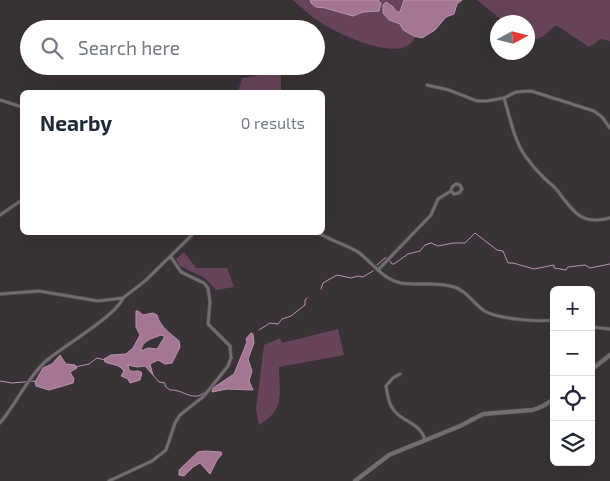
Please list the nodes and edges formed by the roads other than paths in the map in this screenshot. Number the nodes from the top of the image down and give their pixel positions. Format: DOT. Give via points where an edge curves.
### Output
graph roads {
  1 [pos="427,85"];
  2 [pos="504,98"];
  3 [pos="0,100"];
  4 [pos="20,106"];
  5 [pos="610,128"];
  6 [pos="451,191"];
  7 [pos="20,201"];
  8 [pos="0,215"];
  9 [pos="610,218"];
  10 [pos="191,235"];
  11 [pos="322,235"];
  12 [pos="171,257"];
  13 [pos="378,270"];
  14 [pos="0,294"];
  15 [pos="123,298"];
  16 [pos="550,320"];
  17 [pos="595,328"];
  18 [pos="610,330"];
  19 [pos="610,355"];
  20 [pos="595,367"];
  21 [pos="400,374"];
  22 [pos="550,401"];
  23 [pos="0,423"];
  24 [pos="425,440"];
  25 [pos="109,481"];
  26 [pos="355,481"];
  1 -- 2 [label="street" via="477,101"];
  2 -- 5 [label="street" via="516,92 531,91 594,111"];
  2 -- 9 [label="street" via="524,155 542,176 578,216 598,221"];
  3 -- 4 [label="street"];
  6 -- 6 [label="street" via="456,194 462,188 456,184"];
  6 -- 13 [label="street" via="438,199 431,215"];
  7 -- 8 [label="street"];
  10 -- 12 [label="street"];
  11 -- 13 [label="street" via="357,252"];
  12 -- 15 [label="street"];
  12 -- 25 [label="street" via="181,272 204,282 208,288 208,324 230,346 230,362 204,396 178,418 164,453"];
  13 -- 16 [label="street" via="402,283 452,286 491,314"];
  14 -- 15 [label="street" via="39,291 98,301"];
  15 -- 23 [label="street" via="107,315 37,370"];
  17 -- 18 [label="street"];
  19 -- 20 [label="street"];
  21 -- 24 [label="street" via="386,386 391,407 400,417 418,427"];
  22 -- 24 [label="street" via="533,410 483,414"];
  24 -- 26 [label="street" via="389,455"];
}
